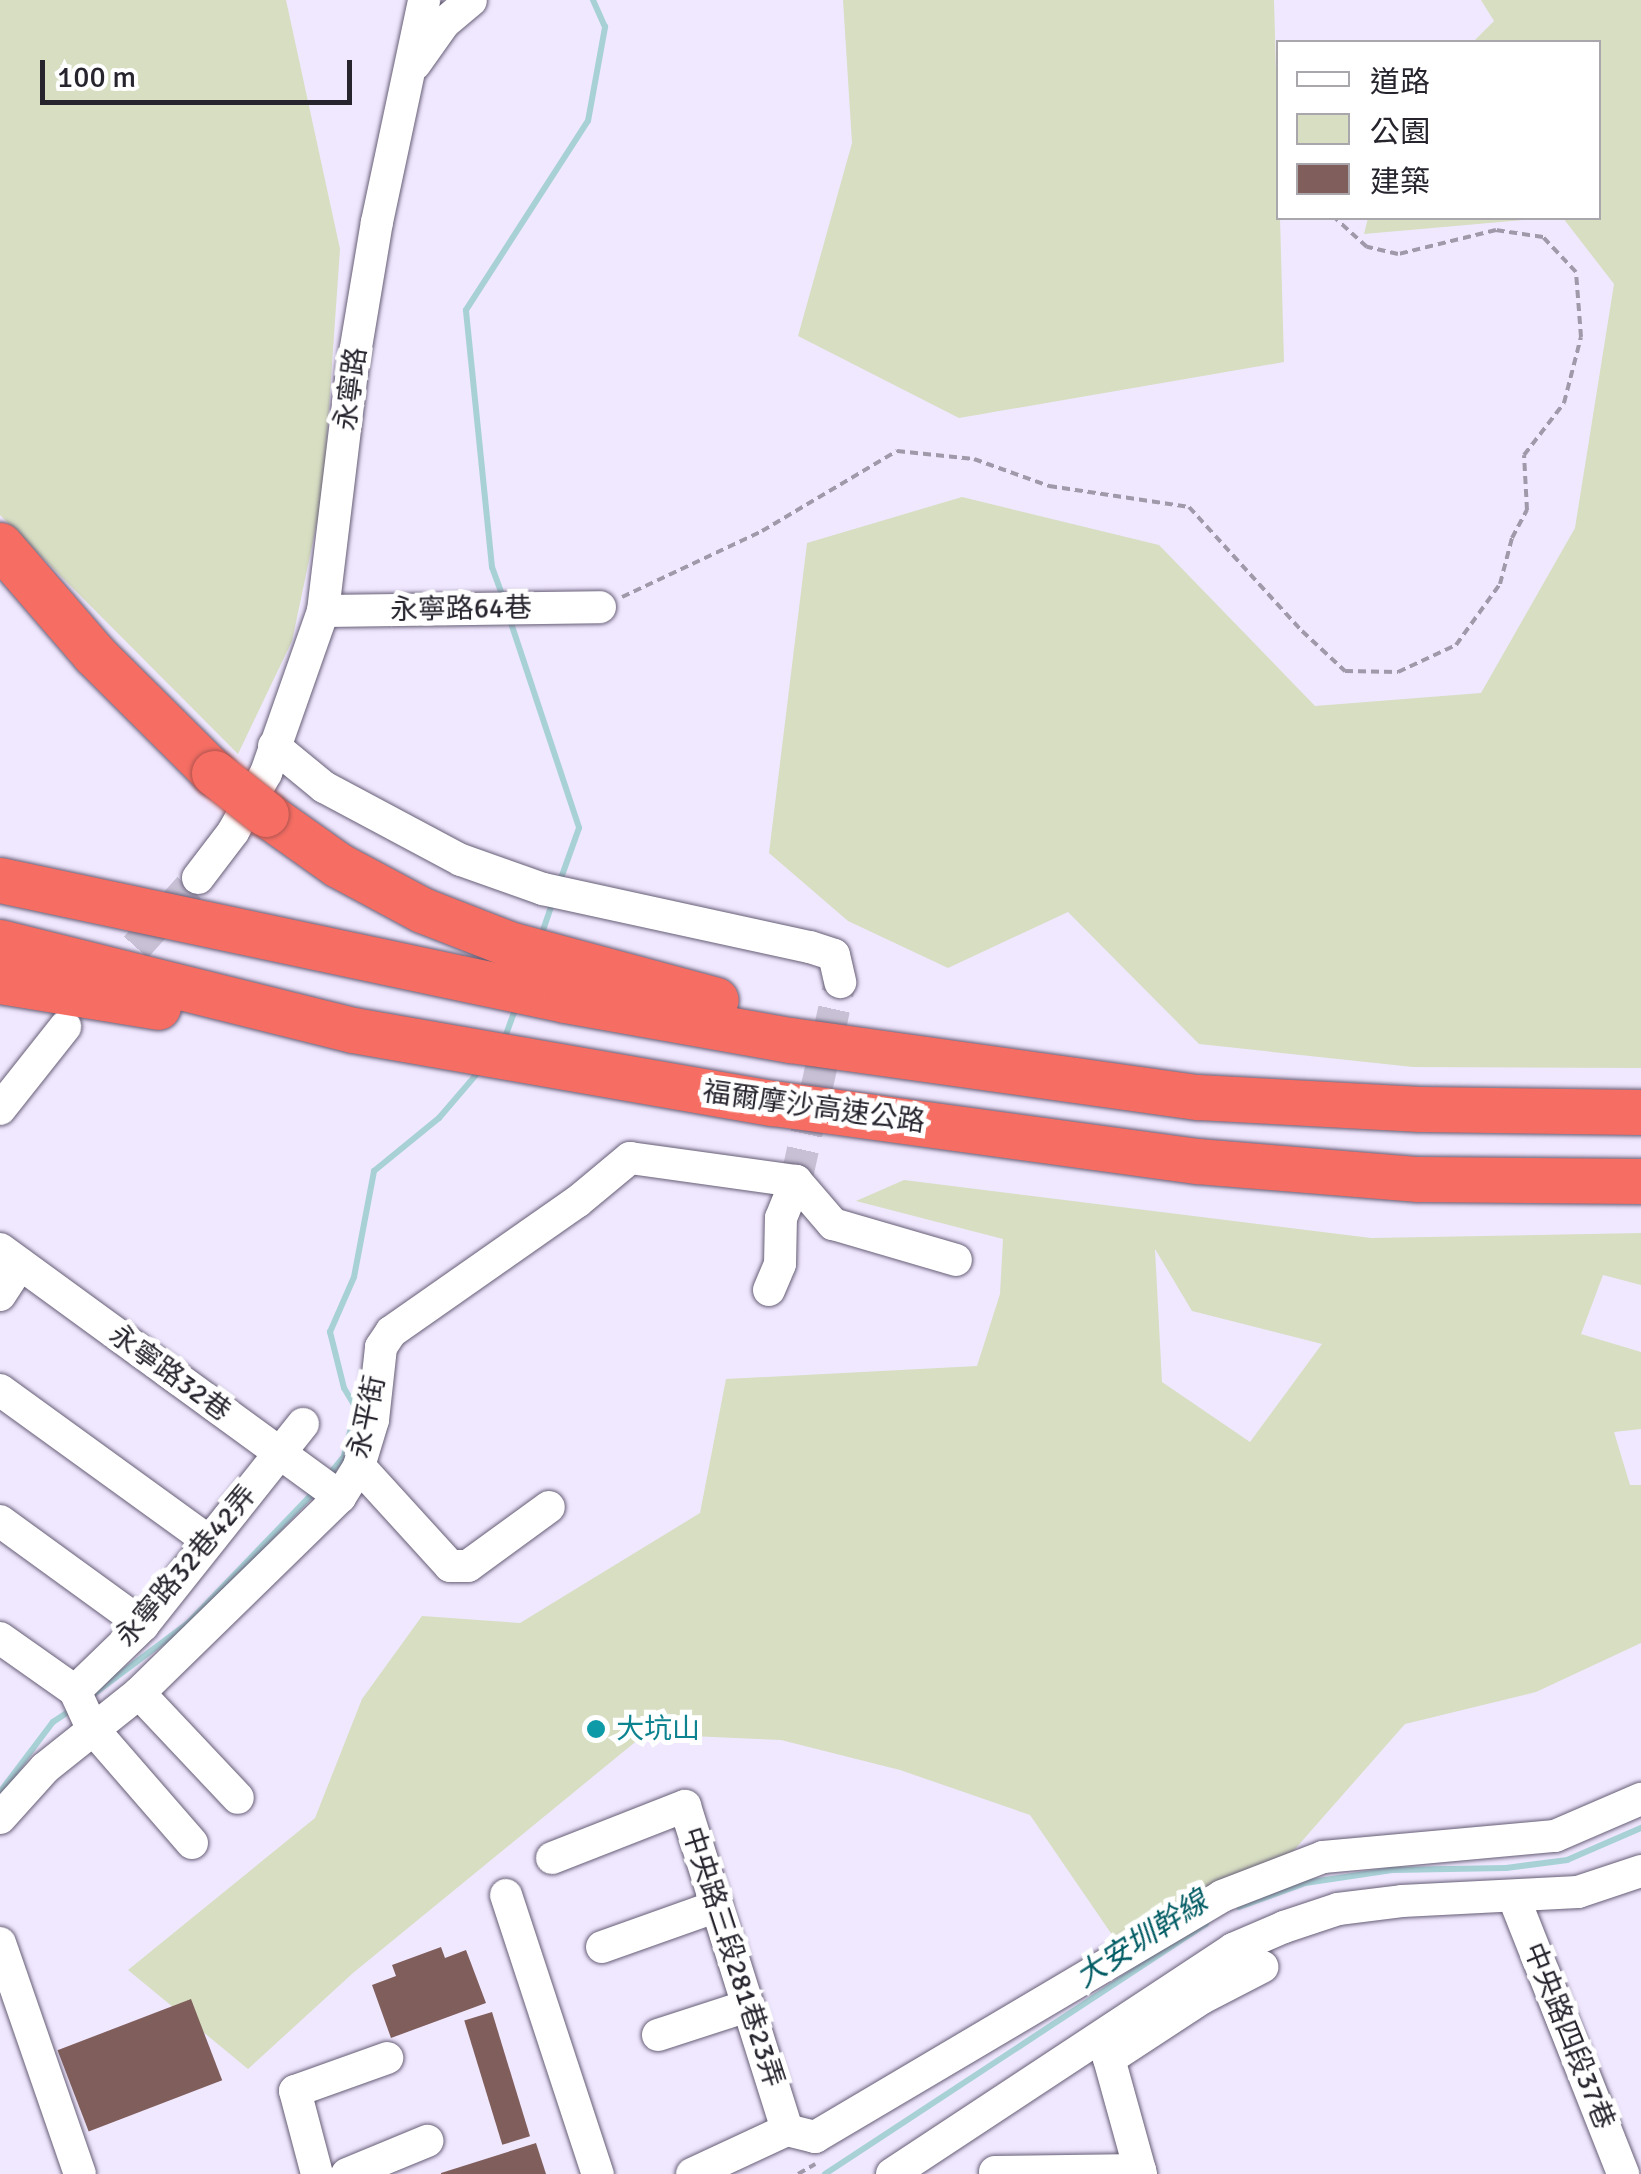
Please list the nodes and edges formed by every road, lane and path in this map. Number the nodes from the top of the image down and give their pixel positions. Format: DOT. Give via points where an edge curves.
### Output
graph roads {
  1 [pos="424,0"];
  2 [pos="471,0"];
  3 [pos="404,80"];
  4 [pos="1334,220"];
  5 [pos="0,545"];
  6 [pos="600,607"];
  7 [pos="323,611"];
  8 [pos="269,778"];
  9 [pos="198,878"];
  10 [pos="0,880"];
  11 [pos="0,942"];
  12 [pos="528,972"];
  13 [pos="0,981"];
  14 [pos="840,982"];
  15 [pos="64,1027"];
  16 [pos="354,1030"];
  17 [pos="0,1109"];
  18 [pos="1641,1112"];
  19 [pos="796,1181"];
  20 [pos="1641,1181"];
  21 [pos="10,1256"];
  22 [pos="956,1260"];
  23 [pos="768,1290"];
  24 [pos="0,1294"];
  25 [pos="0,1390"];
  26 [pos="303,1424"];
  27 [pos="280,1452"];
  28 [pos="359,1466"];
  29 [pos="340,1497"];
  30 [pos="549,1507"];
  31 [pos="0,1521"];
  32 [pos="207,1540"];
  33 [pos="142,1624"];
  34 [pos="0,1638"];
  35 [pos="74,1691"];
  36 [pos="139,1693"];
  37 [pos="92,1728"];
  38 [pos="238,1798"];
  39 [pos="1641,1799"];
  40 [pos="0,1818"];
  41 [pos="192,1843"];
  42 [pos="552,1858"];
  43 [pos="1641,1872"];
  44 [pos="506,1896"];
  45 [pos="1514,1898"];
  46 [pos="716,1906"];
  47 [pos="0,1943"];
  48 [pos="602,1947"];
  49 [pos="1262,1967"];
  50 [pos="6,1978"];
  51 [pos="747,2006"];
  52 [pos="658,2035"];
  53 [pos="387,2058"];
  54 [pos="787,2130"];
  55 [pos="427,2141"];
  56 [pos="995,2172"];
  57 [pos="1140,2172"];
  58 [pos="80,2174"];
  59 [pos="317,2174"];
  60 [pos="347,2174"];
  61 [pos="598,2174"];
  62 [pos="692,2174"];
  63 [pos="892,2174"];
  64 [pos="1623,2174"];
  1 -- 3 [label="street, 永寧路"];
  2 -- 3 [label="street" via="444,23"];
  3 -- 7 [label="street, 永寧路" via="352,371"];
  4 -- 6 [label="path" via="1368,247 1398,254 1496,230 1543,238 1576,272 1581,337 1564,403 1524,455 1527,510 1500,584 1456,644 1398,672 1345,670 1189,507 1049,486 974,459 897,451 762,531"];
  5 -- 8 [label="highway, bridge" via="94,654 214,773"];
  6 -- 7 [label="street, 永寧路64巷"];
  7 -- 8 [label="street, 永寧路"];
  8 -- 9 [label="street, 永寧路"];
  8 -- 12 [label="highway" via="338,866"];
  8 -- 14 [label="street" via="324,787 461,860 543,890 810,946 834,955"];
  10 -- 12 [label="highway"];
  11 -- 16 [label="highway, 福爾摩沙高速公路"];
  12 -- 18 [label="highway" via="1198,1098"];
  13 -- 16 [label="highway" via="252,1023"];
  15 -- 17 [label="street"];
  16 -- 20 [label="highway, 福爾摩沙高速公路" via="773,1103 1197,1161 1418,1179"];
  19 -- 22 [label="street" via="834,1224"];
  19 -- 23 [label="street" via="781,1218 780,1264"];
  19 -- 28 [label="street, 永平街" via="630,1158 390,1332 381,1347"];
  21 -- 24 [label="street"];
  21 -- 27 [label="street, 永寧路32巷"];
  25 -- 32 [label="street"];
  26 -- 27 [label="street, 永寧路32巷42弄"];
  27 -- 29 [label="street, 永寧路32巷"];
  27 -- 32 [label="street, 永寧路32巷42弄"];
  28 -- 29 [label="street, 永平街"];
  28 -- 30 [label="street" via="450,1566 468,1566"];
  29 -- 36 [label="street, 永平街"];
  31 -- 33 [label="street"];
  32 -- 33 [label="street, 永寧路32巷42弄"];
  33 -- 35 [label="street, 永寧路32巷42弄"];
  34 -- 35 [label="street"];
  35 -- 37 [label="street"];
  36 -- 37 [label="street, 永平街"];
  36 -- 38 [label="street"];
  37 -- 40 [label="street, 永平街"];
  37 -- 41 [label="street"];
  39 -- 54 [label="street" via="1555,1836 1323,1857 1239,1889 815,2138"];
  42 -- 46 [label="street, 中央路三段281巷23弄" via="684,1806"];
  43 -- 45 [label="street" via="1578,1892"];
  44 -- 61 [label="street"];
  45 -- 63 [label="street" via="1338,1909 1233,1948"];
  45 -- 64 [label="street, 中央路四段37巷"];
  46 -- 48 [label="street"];
  46 -- 51 [label="street, 中央路三段281巷23弄"];
  47 -- 50 [label="street"];
  49 -- 57 [label="street" via="1110,2059"];
  50 -- 58 [label="street"];
  51 -- 52 [label="street"];
  51 -- 54 [label="street, 中央路三段281巷23弄"];
  53 -- 59 [label="street" via="295,2091"];
  54 -- 62 [label="street"];
  55 -- 60 [label="street"];
  56 -- 57 [label="street"];
}
